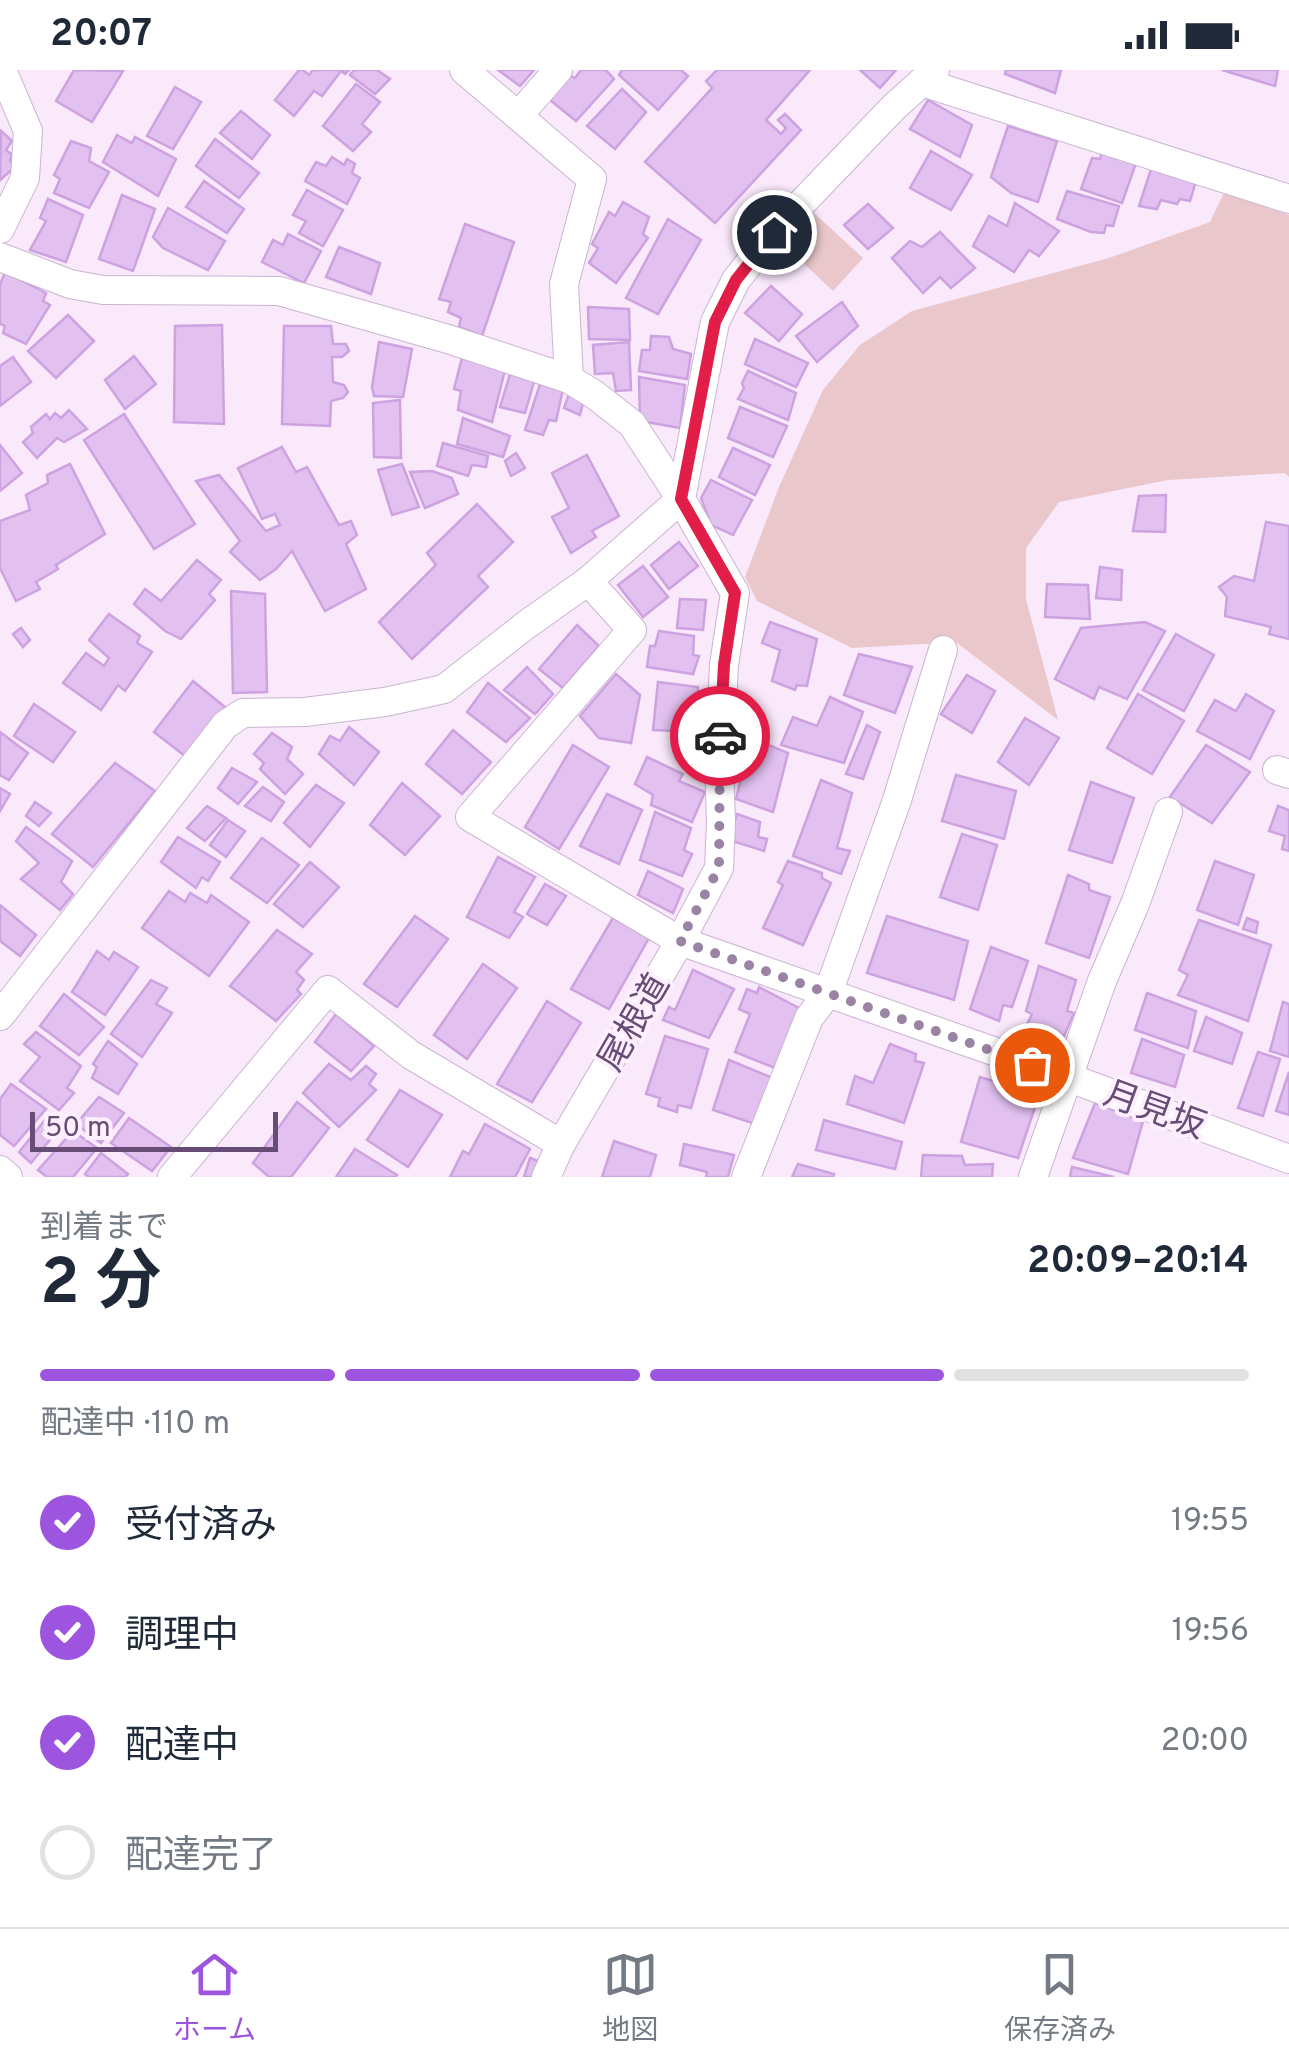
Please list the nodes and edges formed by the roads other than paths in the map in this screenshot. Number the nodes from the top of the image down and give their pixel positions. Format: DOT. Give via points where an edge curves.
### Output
graph roads {
  1 [pos="2,70"];
  2 [pos="464,70"];
  3 [pos="558,70"];
  4 [pos="928,76"];
  5 [pos="518,116"];
  6 [pos="1289,200"];
  7 [pos="0,229"];
  8 [pos="0,256"];
  9 [pos="570,379"];
  10 [pos="681,499"];
  11 [pos="588,580"];
  12 [pos="943,650"];
  13 [pos="1168,812"];
  14 [pos="680,941"];
  15 [pos="828,994"];
  16 [pos="0,1016"];
  17 [pos="1066,1076"];
  18 [pos="561,1144"];
  19 [pos="1289,1159"];
  20 [pos="0,1170"];
  21 [pos="8,1177"];
  22 [pos="172,1177"];
  23 [pos="546,1177"];
  24 [pos="746,1177"];
  25 [pos="1034,1177"];
  1 -- 7 [label="street" via="28,131 25,178"];
  2 -- 5 [label="street"];
  3 -- 5 [label="street"];
  4 -- 6 [label="street"];
  4 -- 10 [label="street" via="774,232 736,280 715,322"];
  5 -- 9 [label="street" via="592,179 564,284"];
  8 -- 9 [label="street, 尾根道" via="102,290 278,291"];
  9 -- 10 [label="street, 尾根道" via="632,424"];
  10 -- 11 [label="street"];
  10 -- 14 [label="street, 尾根道" via="735,593 724,665 719,868"];
  11 -- 14 [label="street, 月見坂" via="632,630 470,817"];
  11 -- 16 [label="street" via="444,689 305,712 244,713 225,725"];
  12 -- 15 [label="street"];
  13 -- 17 [label="street"];
  14 -- 15 [label="street, 月見坂"];
  14 -- 18 [label="street, 尾根道"];
  15 -- 17 [label="street, 月見坂"];
  15 -- 24 [label="street" via="809,1018"];
  17 -- 19 [label="street, 月見坂"];
  17 -- 25 [label="street"];
  18 -- 22 [label="street" via="411,1054 328,990"];
  18 -- 23 [label="street, 尾根道"];
  20 -- 21 [label="street"];
}
